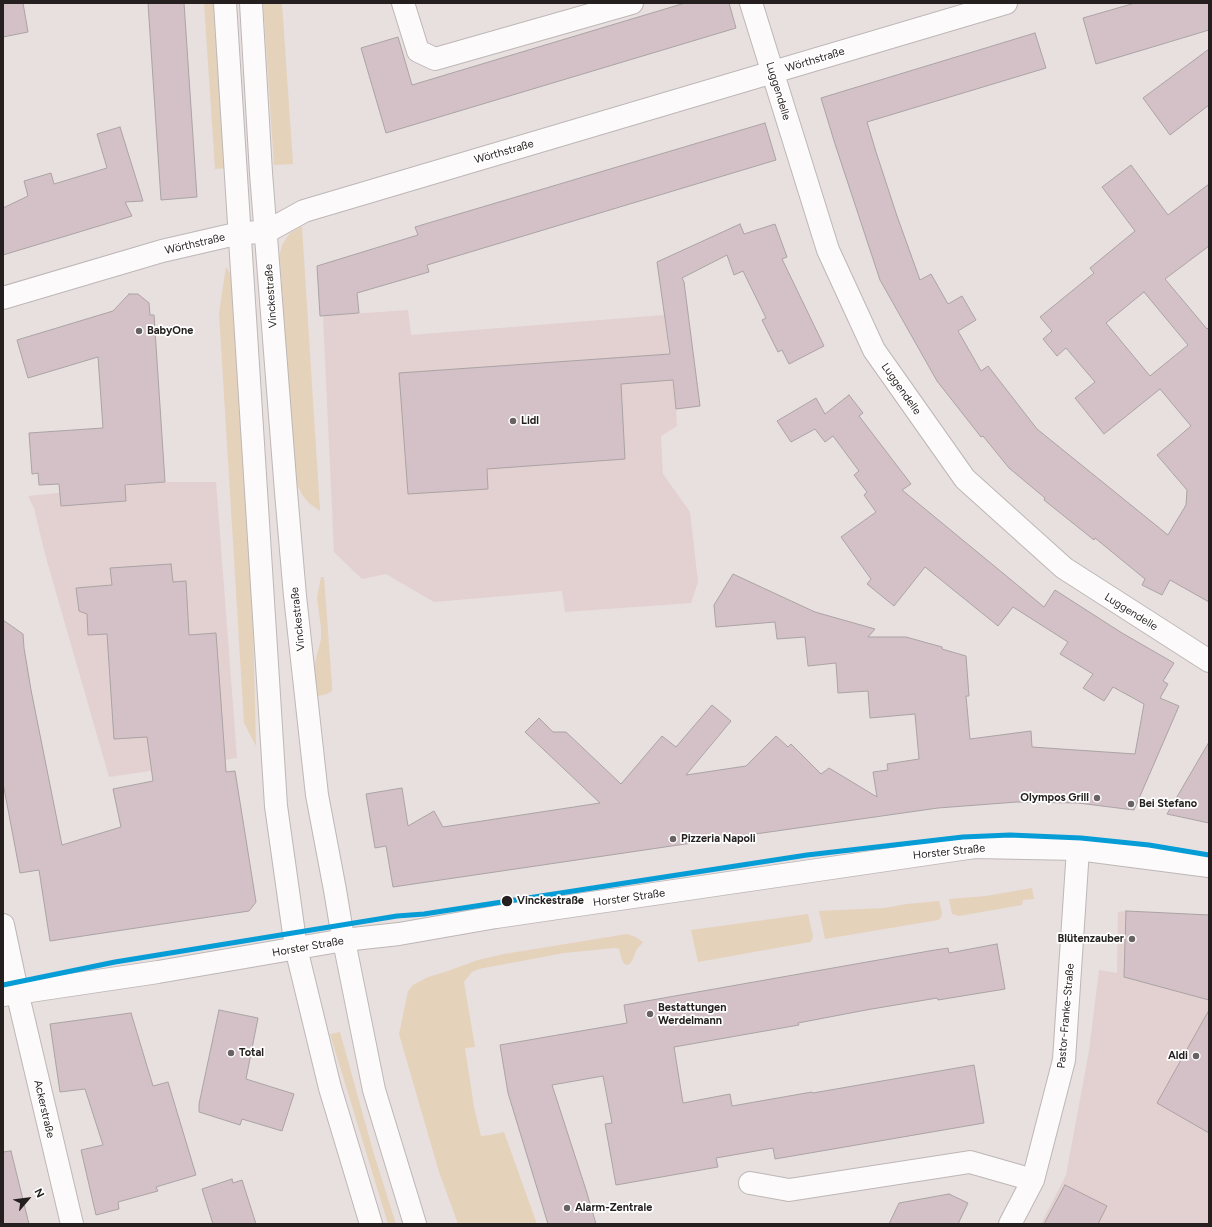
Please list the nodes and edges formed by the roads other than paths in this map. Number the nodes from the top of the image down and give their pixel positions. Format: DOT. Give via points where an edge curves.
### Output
graph roads {
  1 [pos="225,3"];
  2 [pos="251,3"];
  3 [pos="403,3"];
  4 [pos="632,3"];
  5 [pos="752,3"];
  6 [pos="1006,3"];
  7 [pos="773,73"];
  8 [pos="266,232"];
  9 [pos="240,233"];
  10 [pos="3,298"];
  11 [pos="1209,661"];
  12 [pos="1078,849"];
  13 [pos="1209,866"];
  14 [pos="3,925"];
  15 [pos="344,940"];
  16 [pos="296,948"];
  17 [pos="10,994"];
  18 [pos="1033,1180"];
  19 [pos="750,1183"];
  20 [pos="72,1224"];
  21 [pos="371,1224"];
  22 [pos="415,1224"];
  23 [pos="1010,1224"];
  1 -- 9 [label="street"];
  2 -- 8 [label="street, Vinckestraße"];
  3 -- 4 [label="street" via="418,51 435,59"];
  5 -- 7 [label="street, Luggendelle"];
  6 -- 7 [label="street, Wörthstraße"];
  7 -- 8 [label="street, Wörthstraße" via="304,211"];
  7 -- 11 [label="street, Luggendelle" via="828,250 874,350 965,479 1064,568"];
  8 -- 9 [label="street, Wörthstraße"];
  8 -- 15 [label="street, Vinckestraße" via="286,492 307,708 317,795"];
  9 -- 10 [label="street, Wörthstraße" via="162,251"];
  9 -- 16 [label="street" via="276,806"];
  12 -- 13 [label="street, Horster Straße"];
  12 -- 15 [label="street, Horster Straße" via="975,847 496,917 399,934"];
  12 -- 18 [label="street, Pastor-Franke-Straße" via="1064,1060"];
  14 -- 17 [label="street, Ackerstraße"];
  15 -- 16 [label="street, Horster Straße"];
  15 -- 22 [label="street, Vinckestraße" via="374,1090"];
  16 -- 17 [label="street, Horster Straße"];
  16 -- 21 [label="street" via="330,1088"];
  17 -- 20 [label="street, Ackerstraße"];
  18 -- 19 [label="street" via="970,1162 789,1190"];
  18 -- 23 [label="street, Pastor-Franke-Straße"];
}
